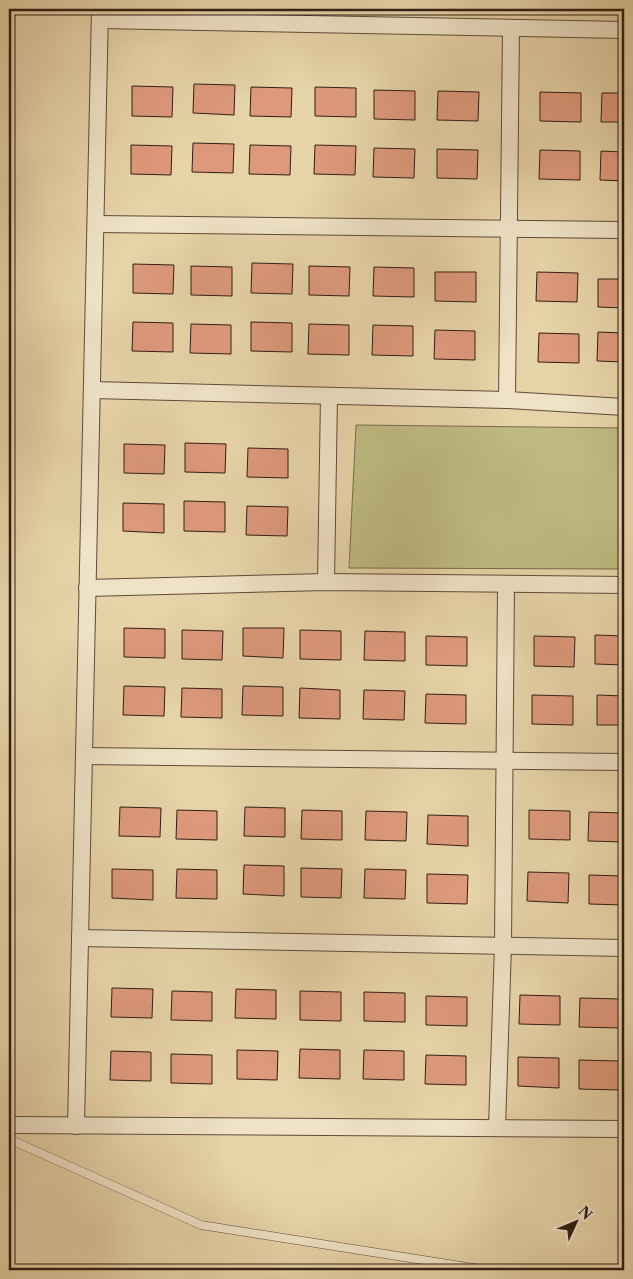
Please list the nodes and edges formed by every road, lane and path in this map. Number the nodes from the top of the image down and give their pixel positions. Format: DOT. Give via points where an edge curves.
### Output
graph roads {
  1 [pos="100,14"];
  2 [pos="511,28"];
  3 [pos="624,30"];
  4 [pos="96,224"];
  5 [pos="510,228"];
  6 [pos="624,230"];
  7 [pos="92,390"];
  8 [pos="329,396"];
  9 [pos="507,400"];
  10 [pos="624,407"];
  11 [pos="326,582"];
  12 [pos="506,584"];
  13 [pos="624,585"];
  14 [pos="88,588"];
  15 [pos="84,756"];
  16 [pos="506,761"];
  17 [pos="624,762"];
  18 [pos="80,938"];
  19 [pos="503,946"];
  20 [pos="624,948"];
  21 [pos="9,1125"];
  22 [pos="76,1126"];
  23 [pos="497,1128"];
  24 [pos="624,1129"];
  25 [pos="9,1139"];
  26 [pos="486,1270"];
  1 -- 2 [label="street"];
  1 -- 4 [label="street"];
  2 -- 3 [label="street"];
  2 -- 5 [label="street"];
  4 -- 5 [label="street"];
  4 -- 7 [label="street"];
  5 -- 6 [label="street"];
  5 -- 9 [label="street"];
  7 -- 8 [label="street"];
  7 -- 14 [label="street"];
  8 -- 9 [label="street"];
  8 -- 11 [label="street"];
  9 -- 10 [label="street"];
  11 -- 12 [label="street"];
  11 -- 14 [label="street"];
  12 -- 13 [label="street"];
  12 -- 16 [label="street"];
  14 -- 15 [label="street"];
  15 -- 16 [label="street"];
  15 -- 18 [label="street"];
  16 -- 17 [label="street"];
  16 -- 19 [label="street"];
  18 -- 19 [label="street"];
  18 -- 22 [label="street"];
  19 -- 20 [label="street"];
  19 -- 23 [label="street"];
  21 -- 22 [label="street"];
  22 -- 23 [label="street"];
  23 -- 24 [label="street"];
  25 -- 26 [label="lane" via="201,1225"];
}
